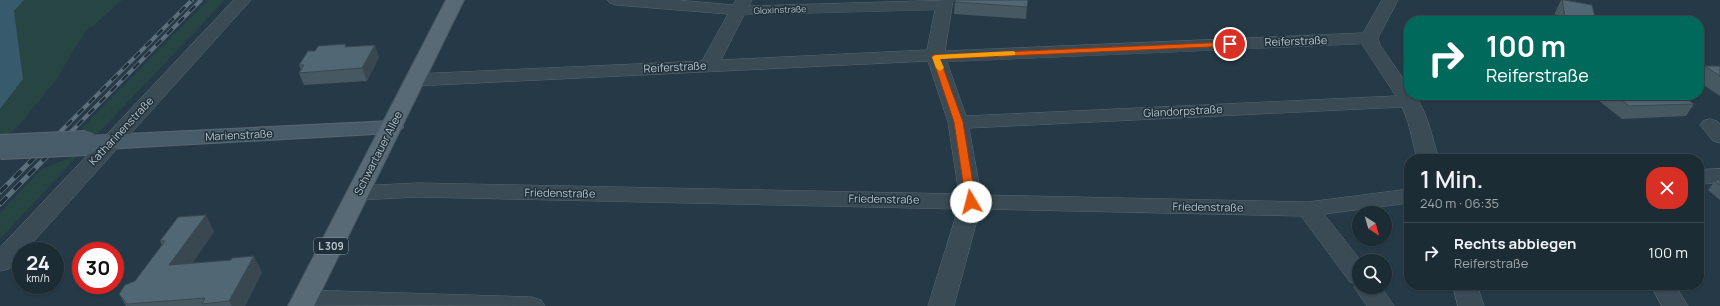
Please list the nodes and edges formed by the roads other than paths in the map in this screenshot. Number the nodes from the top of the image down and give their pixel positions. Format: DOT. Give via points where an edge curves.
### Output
graph roads {
  1 [pos="243,0"];
  2 [pos="455,0"];
  3 [pos="616,0"];
  4 [pos="1390,0"];
  5 [pos="944,2"];
  6 [pos="741,5"];
  7 [pos="1369,38"];
  8 [pos="935,56"];
  9 [pos="709,65"];
  10 [pos="415,80"];
  11 [pos="1404,94"];
  12 [pos="1409,101"];
  13 [pos="958,122"];
  14 [pos="392,127"];
  15 [pos="110,142"];
  16 [pos="0,147"];
  17 [pos="1427,154"];
  18 [pos="1720,176"];
  19 [pos="1704,177"];
  20 [pos="358,193"];
  21 [pos="1404,197"];
  22 [pos="971,202"];
  23 [pos="1308,209"];
  24 [pos="0,263"];
  25 [pos="1352,267"];
  26 [pos="1466,290"];
  27 [pos="1666,290"];
  28 [pos="1373,294"];
  29 [pos="302,303"];
  30 [pos="532,306"];
  31 [pos="941,306"];
  32 [pos="1382,306"];
  33 [pos="1470,306"];
  34 [pos="1675,306"];
  1 -- 15 [label="street, Katharinenstraße"];
  2 -- 10 [label="main road, Schwartauer Allee / L 309"];
  3 -- 6 [label="street, Gloxinstraße"];
  4 -- 7 [label="street"];
  5 -- 6 [label="street, Gloxinstraße"];
  5 -- 8 [label="street"];
  6 -- 9 [label="street"];
  7 -- 8 [label="street, Reiferstraße"];
  7 -- 11 [label="street" via="1371,45"];
  8 -- 9 [label="street, Reiferstraße"];
  8 -- 13 [label="street"];
  9 -- 10 [label="street, Reiferstraße"];
  10 -- 14 [label="main road, Schwartauer Allee / L 309"];
  12 -- 13 [label="street, Glandorpstraße"];
  12 -- 17 [label="street"];
  13 -- 22 [label="street"];
  14 -- 15 [label="main road, Marienstraße"];
  14 -- 20 [label="main road, Schwartauer Allee / L 309"];
  15 -- 16 [label="main road, Marienstraße, bridge"];
  15 -- 24 [label="street, Katharinenstraße"];
  18 -- 19 [label="street"];
  20 -- 22 [label="street, Friedenstraße" via="418,190"];
  20 -- 29 [label="main road, Schwartauer Allee / L 309"];
  21 -- 23 [label="street, Friedenstraße"];
  22 -- 23 [label="street, Friedenstraße"];
  22 -- 31 [label="street"];
  23 -- 25 [label="street"];
  26 -- 33 [label="street"];
  27 -- 34 [label="street"];
  28 -- 32 [label="street"];
  29 -- 30 [label="street"];
}
